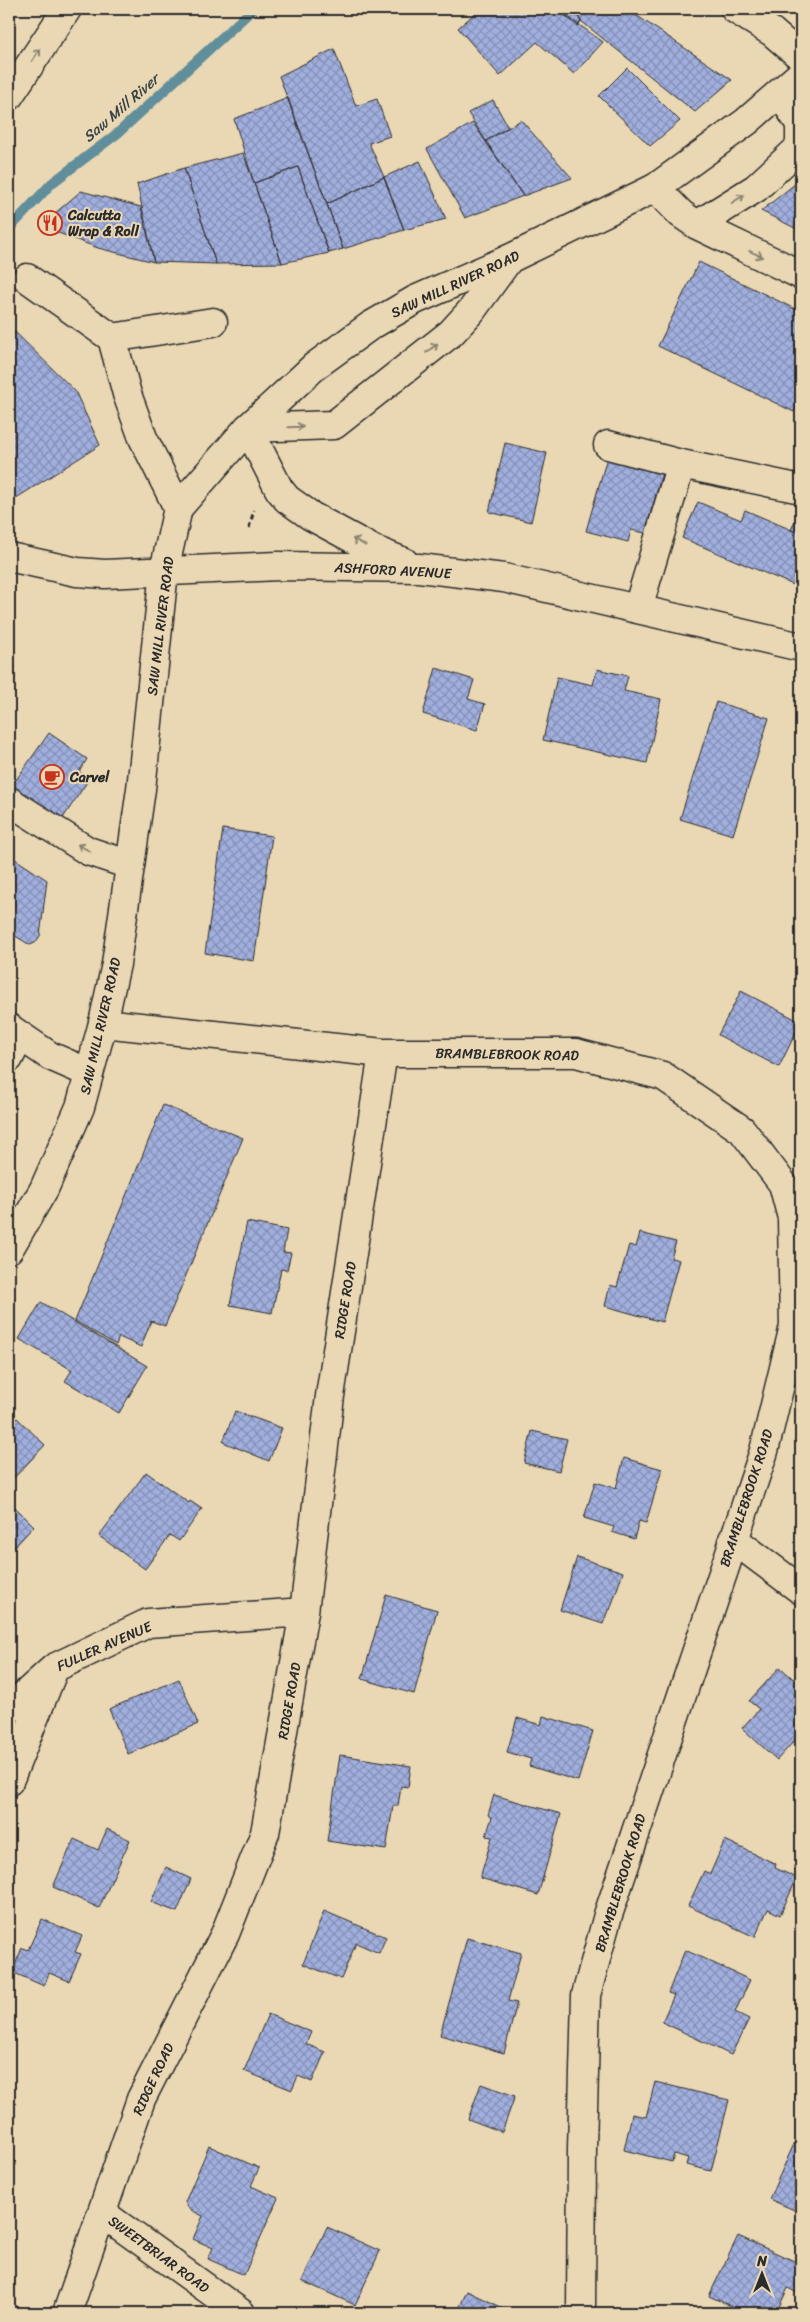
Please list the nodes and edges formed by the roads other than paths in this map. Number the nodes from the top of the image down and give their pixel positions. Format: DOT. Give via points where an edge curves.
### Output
graph roads {
  1 [pos="66,9"];
  2 [pos="735,9"];
  3 [pos="801,58"];
  4 [pos="801,74"];
  5 [pos="780,93"];
  6 [pos="9,96"];
  7 [pos="656,188"];
  8 [pos="696,225"];
  9 [pos="509,259"];
  10 [pos="801,275"];
  11 [pos="26,278"];
  12 [pos="213,322"];
  13 [pos="112,338"];
  14 [pos="248,428"];
  15 [pos="608,446"];
  16 [pos="681,464"];
  17 [pos="801,489"];
  18 [pos="178,508"];
  19 [pos="9,557"];
  20 [pos="419,568"];
  21 [pos="164,571"];
  22 [pos="638,608"];
  23 [pos="801,648"];
  24 [pos="9,801"];
  25 [pos="130,865"];
  26 [pos="103,1023"];
  27 [pos="12,1041"];
  28 [pos="383,1053"];
  29 [pos="89,1073"];
  30 [pos="9,1249"];
  31 [pos="733,1539"];
  32 [pos="801,1590"];
  33 [pos="304,1612"];
  34 [pos="54,1668"];
  35 [pos="9,1709"];
  36 [pos="9,1781"];
  37 [pos="102,2213"];
  38 [pos="67,2313"];
  39 [pos="241,2313"];
  40 [pos="581,2313"];
  6 -- 1 [label="main road, one-way"];
  2 -- 3 [label="main road" via="772,32"];
  4 -- 5 [label="main road, SAW MILL RIVER ROAD"];
  5 -- 7 [label="main road, SAW MILL RIVER ROAD"];
  8 -- 5 [label="main road, one-way" via="756,188 800,147 800,124"];
  7 -- 8 [label="main road"];
  7 -- 9 [label="main road, SAW MILL RIVER ROAD"];
  8 -- 10 [label="main road, one-way"];
  9 -- 14 [label="main road, SAW MILL RIVER ROAD" via="415,300 370,326 315,366"];
  14 -- 9 [label="main road, one-way" via="334,425 452,333"];
  11 -- 13 [label="main road"];
  12 -- 13 [label="main road"];
  13 -- 18 [label="main road" via="143,438"];
  14 -- 18 [label="main road, SAW MILL RIVER ROAD"];
  20 -- 14 [label="main road, one-way" via="374,550 311,516 287,499"];
  15 -- 16 [label="main road"];
  16 -- 17 [label="main road"];
  16 -- 22 [label="main road"];
  18 -- 21 [label="main road, SAW MILL RIVER ROAD"];
  19 -- 21 [label="main road, ASHFORD AVENUE" via="77,572"];
  20 -- 21 [label="main road, ASHFORD AVENUE" via="278,566"];
  20 -- 22 [label="main road, ASHFORD AVENUE" via="504,578"];
  21 -- 25 [label="main road, SAW MILL RIVER ROAD"];
  22 -- 23 [label="main road, ASHFORD AVENUE"];
  25 -- 24 [label="main road, one-way" via="88,851"];
  25 -- 26 [label="main road, SAW MILL RIVER ROAD" via="116,964"];
  26 -- 28 [label="main road, BRAMBLEBROOK ROAD"];
  26 -- 29 [label="main road, SAW MILL RIVER ROAD"];
  27 -- 29 [label="main road"];
  28 -- 31 [label="main road, BRAMBLEBROOK ROAD" via="576,1053 663,1076 742,1130 783,1184 792,1218 794,1326 764,1451"];
  28 -- 33 [label="main road, RIDGE ROAD" via="330,1396"];
  29 -- 30 [label="main road, SAW MILL RIVER ROAD" via="80,1107 44,1189"];
  31 -- 32 [label="main road"];
  31 -- 40 [label="main road, BRAMBLEBROOK ROAD" via="608,1915 586,1995"];
  33 -- 34 [label="main road, FULLER AVENUE" via="148,1623"];
  33 -- 37 [label="main road, RIDGE ROAD" via="265,1833 225,1934 141,2098"];
  34 -- 35 [label="main road, FULLER AVENUE"];
  34 -- 36 [label="main road"];
  37 -- 38 [label="main road, RIDGE ROAD"];
  37 -- 39 [label="main road, SWEETBRIAR ROAD"];
}
